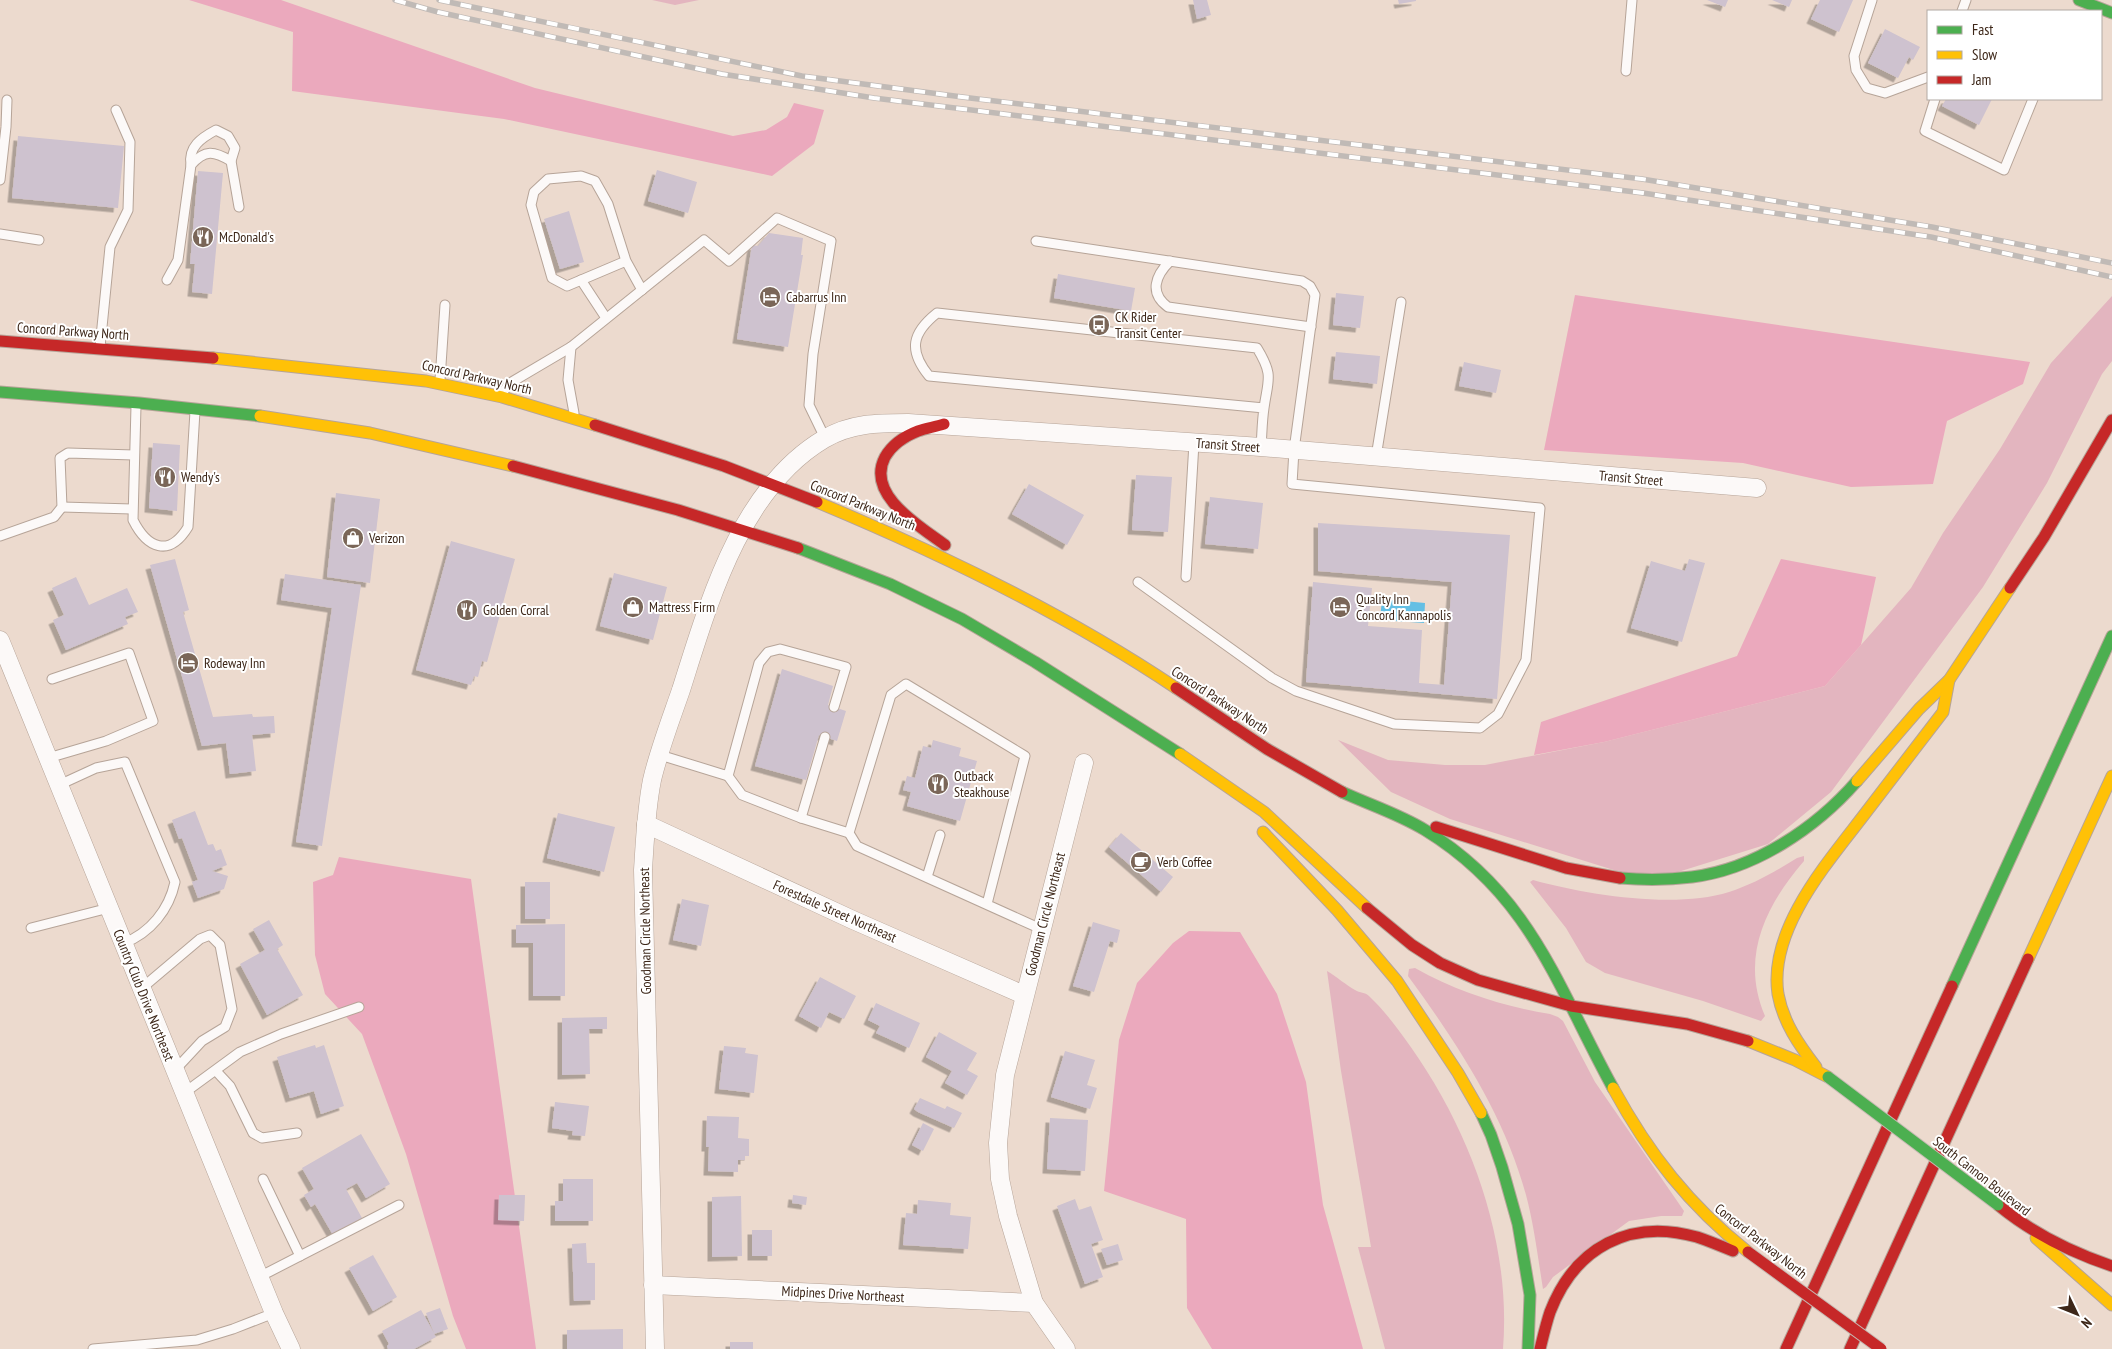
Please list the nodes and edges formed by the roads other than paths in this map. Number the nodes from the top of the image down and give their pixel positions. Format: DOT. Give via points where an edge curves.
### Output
graph roads {
  1 [pos="1632,0"];
  2 [pos="1872,0"];
  3 [pos="2074,2"];
  4 [pos="2102,10"];
  5 [pos="1626,71"];
  6 [pos="1927,76"];
  7 [pos="7,100"];
  8 [pos="1935,100"];
  9 [pos="2033,100"];
  10 [pos="116,110"];
  11 [pos="232,161"];
  12 [pos="191,164"];
  13 [pos="0,180"];
  14 [pos="239,207"];
  15 [pos="0,234"];
  16 [pos="39,240"];
  17 [pos="1036,241"];
  18 [pos="626,261"];
  19 [pos="1170,261"];
  20 [pos="168,280"];
  21 [pos="581,280"];
  22 [pos="642,290"];
  23 [pos="1402,302"];
  24 [pos="445,305"];
  25 [pos="606,318"];
  26 [pos="1311,327"];
  27 [pos="0,341"];
  28 [pos="571,347"];
  29 [pos="99,349"];
  30 [pos="440,382"];
  31 [pos="0,392"];
  32 [pos="501,396"];
  33 [pos="136,403"];
  34 [pos="1264,408"];
  35 [pos="195,409"];
  36 [pos="574,417"];
  37 [pos="2112,420"];
  38 [pos="944,424"];
  39 [pos="825,438"];
  40 [pos="1194,443"];
  41 [pos="1261,448"];
  42 [pos="1294,450"];
  43 [pos="134,455"];
  44 [pos="1376,457"];
  45 [pos="771,485"];
  46 [pos="1757,488"];
  47 [pos="62,508"];
  48 [pos="132,509"];
  49 [pos="742,530"];
  50 [pos="0,536"];
  51 [pos="1186,577"];
  52 [pos="989,580"];
  53 [pos="1138,582"];
  54 [pos="2112,636"];
  55 [pos="1,646"];
  56 [pos="52,679"];
  57 [pos="1949,680"];
  58 [pos="834,707"];
  59 [pos="1148,733"];
  60 [pos="826,737"];
  61 [pos="660,755"];
  62 [pos="48,758"];
  63 [pos="1084,763"];
  64 [pos="728,776"];
  65 [pos="2112,776"];
  66 [pos="59,785"];
  67 [pos="1236,808"];
  68 [pos="1385,809"];
  69 [pos="801,818"];
  70 [pos="1254,823"];
  71 [pos="646,824"];
  72 [pos="849,833"];
  73 [pos="940,835"];
  74 [pos="927,877"];
  75 [pos="987,904"];
  76 [pos="109,908"];
  77 [pos="31,928"];
  78 [pos="1041,929"];
  79 [pos="124,943"];
  80 [pos="142,988"];
  81 [pos="1024,995"];
  82 [pos="1571,1006"];
  83 [pos="359,1007"];
  84 [pos="175,1070"];
  85 [pos="216,1071"];
  86 [pos="1824,1075"];
  87 [pos="184,1093"];
  88 [pos="297,1133"];
  89 [pos="263,1179"];
  90 [pos="399,1205"];
  91 [pos="2016,1220"];
  92 [pos="300,1256"];
  93 [pos="2112,1266"];
  94 [pos="1777,1273"];
  95 [pos="259,1277"];
  96 [pos="653,1286"];
  97 [pos="1034,1303"];
  98 [pos="2112,1305"];
  99 [pos="274,1313"];
  100 [pos="93,1349"];
  101 [pos="290,1349"];
  102 [pos="655,1349"];
  103 [pos="1066,1349"];
  104 [pos="1528,1349"];
  105 [pos="1540,1349"];
  106 [pos="1786,1349"];
  107 [pos="1850,1349"];
  108 [pos="1881,1349"];
  1 -- 5 [label="lane"];
  2 -- 6 [label="lane" via="1854,56 1856,70 1867,88 1885,93"];
  3 -- 4 [label="main road"];
  7 -- 13 [label="lane"];
  8 -- 9 [label="lane" via="1925,131 2004,170"];
  10 -- 29 [label="lane" via="130,142 128,210 110,247"];
  11 -- 12 [label="lane" via="217,153 200,155"];
  11 -- 12 [label="lane" via="235,148 228,136 216,130 194,145"];
  11 -- 14 [label="lane"];
  12 -- 20 [label="lane" via="178,260"];
  15 -- 16 [label="lane"];
  17 -- 19 [label="lane"];
  18 -- 21 [label="lane"];
  18 -- 21 [label="lane" via="608,204 595,181 581,176 548,179 534,192 531,205 552,278 567,286"];
  18 -- 22 [label="lane"];
  19 -- 26 [label="lane" via="1302,281 1315,295"];
  19 -- 26 [label="lane" via="1161,270 1155,288 1159,301 1168,307"];
  21 -- 25 [label="lane"];
  22 -- 25 [label="lane"];
  22 -- 39 [label="lane" via="704,240 729,261 777,218 831,241 809,405"];
  23 -- 44 [label="lane"];
  24 -- 30 [label="lane"];
  25 -- 28 [label="lane"];
  26 -- 42 [label="lane"];
  27 -- 29 [label="main road, Concord Parkway North"];
  28 -- 32 [label="lane" via="510,383"];
  28 -- 36 [label="lane" via="568,380"];
  29 -- 30 [label="main road, Concord Parkway North"];
  30 -- 32 [label="main road, Concord Parkway North"];
  31 -- 33 [label="main road"];
  32 -- 36 [label="main road, Concord Parkway North"];
  33 -- 35 [label="main road"];
  33 -- 43 [label="lane"];
  34 -- 34 [label="lane" via="1270,380 1266,362 1257,348 937,313 924,324 914,342 919,363 928,376"];
  34 -- 41 [label="lane"];
  35 -- 48 [label="lane" via="188,528 170,545 157,546 140,534"];
  35 -- 49 [label="main road" via="279,419 465,454 567,479"];
  36 -- 45 [label="main road, Concord Parkway North"];
  37 -- 57 [label="main road" via="2044,537"];
  38 -- 39 [label="street, Transit Street" via="864,424"];
  38 -- 40 [label="street, Transit Street"];
  38 -- 52 [label="main road" via="916,432 896,444 884,457 880,480 892,502"];
  39 -- 45 [label="street, Transit Street"];
  40 -- 41 [label="street, Transit Street"];
  40 -- 51 [label="lane"];
  41 -- 42 [label="street, Transit Street"];
  42 -- 44 [label="street, Transit Street"];
  42 -- 53 [label="lane" via="1292,484 1540,508 1526,660 1498,714 1480,728 1394,724 1296,691 1272,678"];
  43 -- 47 [label="lane" via="68,452 60,458"];
  43 -- 48 [label="lane"];
  44 -- 46 [label="street, Transit Street"];
  45 -- 49 [label="street, Transit Street"];
  45 -- 52 [label="main road, Concord Parkway North" via="912,542"];
  47 -- 48 [label="lane"];
  47 -- 50 [label="lane" via="54,517"];
  49 -- 59 [label="main road" via="836,562 926,600 1025,655"];
  49 -- 61 [label="street, Goodman Circle Northeast" via="698,634"];
  52 -- 68 [label="main road, Concord Parkway North" via="1080,628 1323,783"];
  54 -- 106 [label="main road"];
  55 -- 62 [label="street, Country Club Drive Northeast"];
  56 -- 62 [label="lane" via="129,653 153,721 106,742"];
  57 -- 68 [label="main road" via="1929,697 1834,807 1763,856 1720,873 1664,880 1580,873"];
  57 -- 86 [label="main road" via="1943,712 1820,872 1783,938 1777,976 1780,1010 1794,1039"];
  58 -- 64 [label="lane" via="846,667 780,649 768,652 759,663"];
  59 -- 67 [label="main road"];
  59 -- 82 [label="main road" via="1264,812 1389,926 1424,953 1469,976"];
  60 -- 69 [label="lane"];
  61 -- 64 [label="lane"];
  61 -- 71 [label="street, Goodman Circle Northeast" via="652,780"];
  62 -- 66 [label="street, Country Club Drive Northeast"];
  63 -- 78 [label="street, Goodman Circle Northeast"];
  64 -- 69 [label="lane" via="742,795"];
  65 -- 107 [label="main road"];
  66 -- 76 [label="street, Country Club Drive Northeast"];
  66 -- 79 [label="lane" via="96,768 125,762 175,882 171,899 153,924 135,939"];
  68 -- 82 [label="main road, Concord Parkway North" via="1465,857 1504,894 1540,944"];
  69 -- 72 [label="lane"];
  70 -- 104 [label="main road" via="1337,910 1397,981 1477,1105 1491,1135 1518,1224 1530,1295"];
  71 -- 81 [label="street, Forestdale Street Northeast"];
  71 -- 96 [label="street, Goodman Circle Northeast" via="643,870"];
  72 -- 74 [label="lane" via="857,846"];
  72 -- 75 [label="lane" via="891,695 906,684 1025,756"];
  73 -- 74 [label="lane"];
  74 -- 75 [label="lane"];
  75 -- 78 [label="lane"];
  76 -- 77 [label="lane"];
  76 -- 79 [label="street, Country Club Drive Northeast"];
  78 -- 81 [label="street, Goodman Circle Northeast"];
  79 -- 80 [label="street, Country Club Drive Northeast"];
  80 -- 84 [label="street, Country Club Drive Northeast"];
  80 -- 84 [label="lane" via="200,939 210,935 220,945 232,1009 224,1027 202,1041"];
  81 -- 97 [label="street, Goodman Circle Northeast" via="1005,1075 998,1143 1000,1179 1008,1216"];
  82 -- 86 [label="main road" via="1644,1016 1726,1034 1764,1047"];
  82 -- 94 [label="main road, Concord Parkway North, bridge" via="1624,1110 1654,1157 1696,1209"];
  83 -- 85 [label="lane" via="240,1052"];
  84 -- 87 [label="street, Country Club Drive Northeast"];
  85 -- 87 [label="lane"];
  85 -- 88 [label="lane" via="230,1086 253,1133 262,1138"];
  86 -- 91 [label="main road, South Cannon Boulevard, bridge"];
  87 -- 95 [label="street, Country Club Drive Northeast"];
  89 -- 92 [label="lane"];
  90 -- 92 [label="lane"];
  91 -- 93 [label="main road" via="2056,1244"];
  91 -- 98 [label="main road, South Cannon Boulevard"];
  92 -- 95 [label="lane"];
  94 -- 105 [label="main road" via="1723,1246 1694,1236 1673,1231 1620,1235 1588,1254 1564,1283 1547,1316"];
  94 -- 108 [label="main road, Concord Parkway North, bridge"];
  95 -- 99 [label="street, Country Club Drive Northeast"];
  96 -- 97 [label="street, Midpines Drive Northeast"];
  96 -- 102 [label="street, Goodman Circle Northeast"];
  97 -- 103 [label="street, Goodman Circle Northeast"];
  99 -- 100 [label="lane" via="197,1340"];
  99 -- 101 [label="street, Country Club Drive Northeast"];
}
